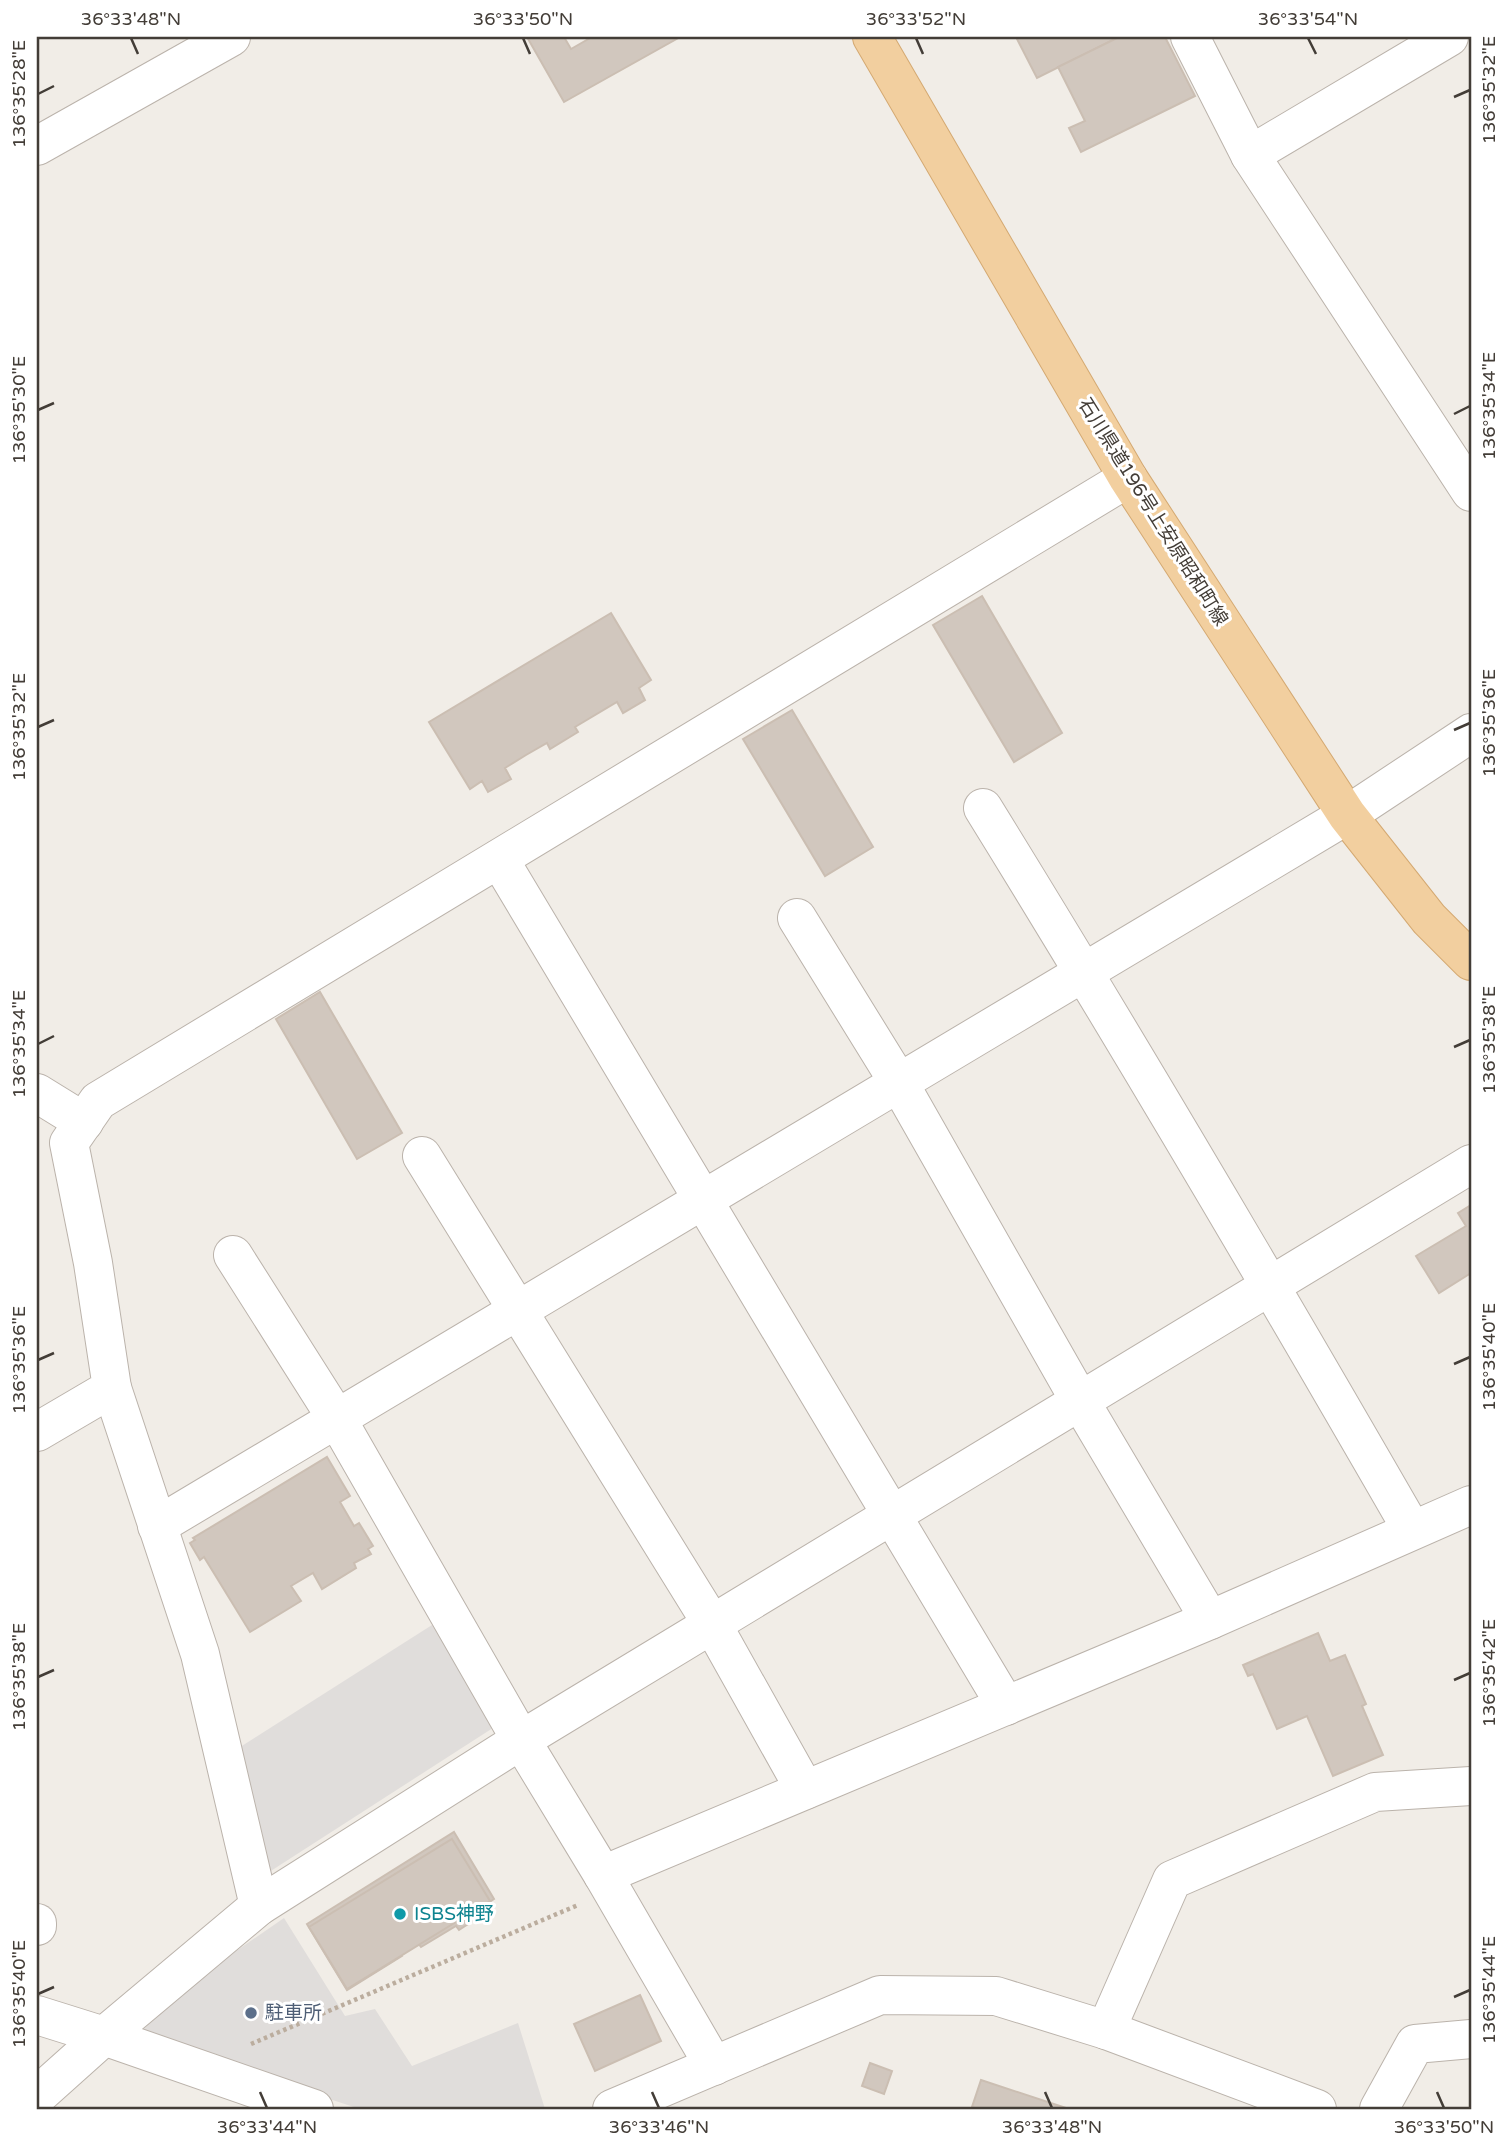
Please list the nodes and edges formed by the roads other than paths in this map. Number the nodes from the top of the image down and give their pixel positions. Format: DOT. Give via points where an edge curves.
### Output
graph roads {
  1 [pos="231,37"];
  2 [pos="872,37"];
  3 [pos="1190,37"];
  4 [pos="1449,37"];
  5 [pos="1460,37"];
  6 [pos="1471,53"];
  7 [pos="37,146"];
  8 [pos="1250,155"];
  9 [pos="1128,478"];
  10 [pos="1471,492"];
  11 [pos="1471,733"];
  12 [pos="983,808"];
  13 [pos="1348,815"];
  14 [pos="499,859"];
  15 [pos="797,918"];
  16 [pos="1471,961"];
  17 [pos="1084,973"];
  18 [pos="899,1083"];
  19 [pos="37,1093"];
  20 [pos="83,1122"];
  21 [pos="422,1156"];
  22 [pos="1471,1164"];
  23 [pos="703,1200"];
  24 [pos="233,1255"];
  25 [pos="1271,1285"];
  26 [pos="518,1310"];
  27 [pos="112,1388"];
  28 [pos="1080,1401"];
  29 [pos="337,1419"];
  30 [pos="37,1432"];
  31 [pos="1471,1505"];
  32 [pos="892,1515"];
  33 [pos="157,1525"];
  34 [pos="1412,1530"];
  35 [pos="1210,1620"];
  36 [pos="712,1624"];
  37 [pos="1006,1706"];
  38 [pos="521,1740"];
  39 [pos="1471,1786"];
  40 [pos="805,1790"];
  41 [pos="607,1883"];
  42 [pos="260,1906"];
  43 [pos="37,2015"];
  44 [pos="1106,2030"];
  45 [pos="104,2036"];
  46 [pos="1471,2039"];
  47 [pos="714,2066"];
  48 [pos="37,2096"];
  49 [pos="314,2109"];
  50 [pos="612,2109"];
  51 [pos="1317,2109"];
  52 [pos="1379,2109"];
  1 -- 7 [label="street"];
  2 -- 9 [label="main road, 石川県道196号上安原昭和町線"];
  3 -- 8 [label="street"];
  4 -- 8 [label="street"];
  5 -- 6 [label="street"];
  8 -- 10 [label="street"];
  9 -- 13 [label="main road, 石川県道196号上安原昭和町線"];
  9 -- 14 [label="street"];
  11 -- 13 [label="street"];
  12 -- 17 [label="street"];
  13 -- 16 [label="main road, 石川県道196号上安原昭和町線" via="1429,919"];
  13 -- 17 [label="street"];
  14 -- 20 [label="street" via="98,1101"];
  14 -- 23 [label="street"];
  15 -- 18 [label="street"];
  17 -- 18 [label="street"];
  17 -- 25 [label="street"];
  18 -- 23 [label="street"];
  18 -- 28 [label="street"];
  19 -- 20 [label="street"];
  20 -- 27 [label="street" via="69,1143"];
  21 -- 26 [label="street"];
  22 -- 25 [label="street"];
  23 -- 26 [label="street"];
  23 -- 32 [label="street"];
  24 -- 29 [label="street"];
  25 -- 28 [label="street"];
  25 -- 34 [label="street"];
  26 -- 29 [label="street"];
  26 -- 36 [label="street"];
  27 -- 30 [label="street"];
  27 -- 33 [label="street"];
  28 -- 32 [label="street"];
  28 -- 35 [label="street"];
  29 -- 33 [label="street"];
  29 -- 38 [label="street"];
  31 -- 34 [label="street"];
  32 -- 36 [label="street"];
  32 -- 37 [label="street"];
  33 -- 42 [label="street" via="200,1654"];
  34 -- 35 [label="street"];
  35 -- 37 [label="street"];
  36 -- 38 [label="street"];
  36 -- 40 [label="street"];
  37 -- 40 [label="street"];
  38 -- 41 [label="street"];
  38 -- 42 [label="street"];
  39 -- 44 [label="street" via="1375,1791 1172,1880"];
  40 -- 41 [label="street"];
  41 -- 47 [label="street"];
  42 -- 45 [label="street"];
  43 -- 45 [label="street"];
  44 -- 47 [label="street" via="996,1996 880,1995"];
  44 -- 51 [label="street"];
  45 -- 48 [label="street"];
  45 -- 49 [label="street"];
  46 -- 52 [label="street" via="1415,2044"];
  47 -- 50 [label="street"];
}
